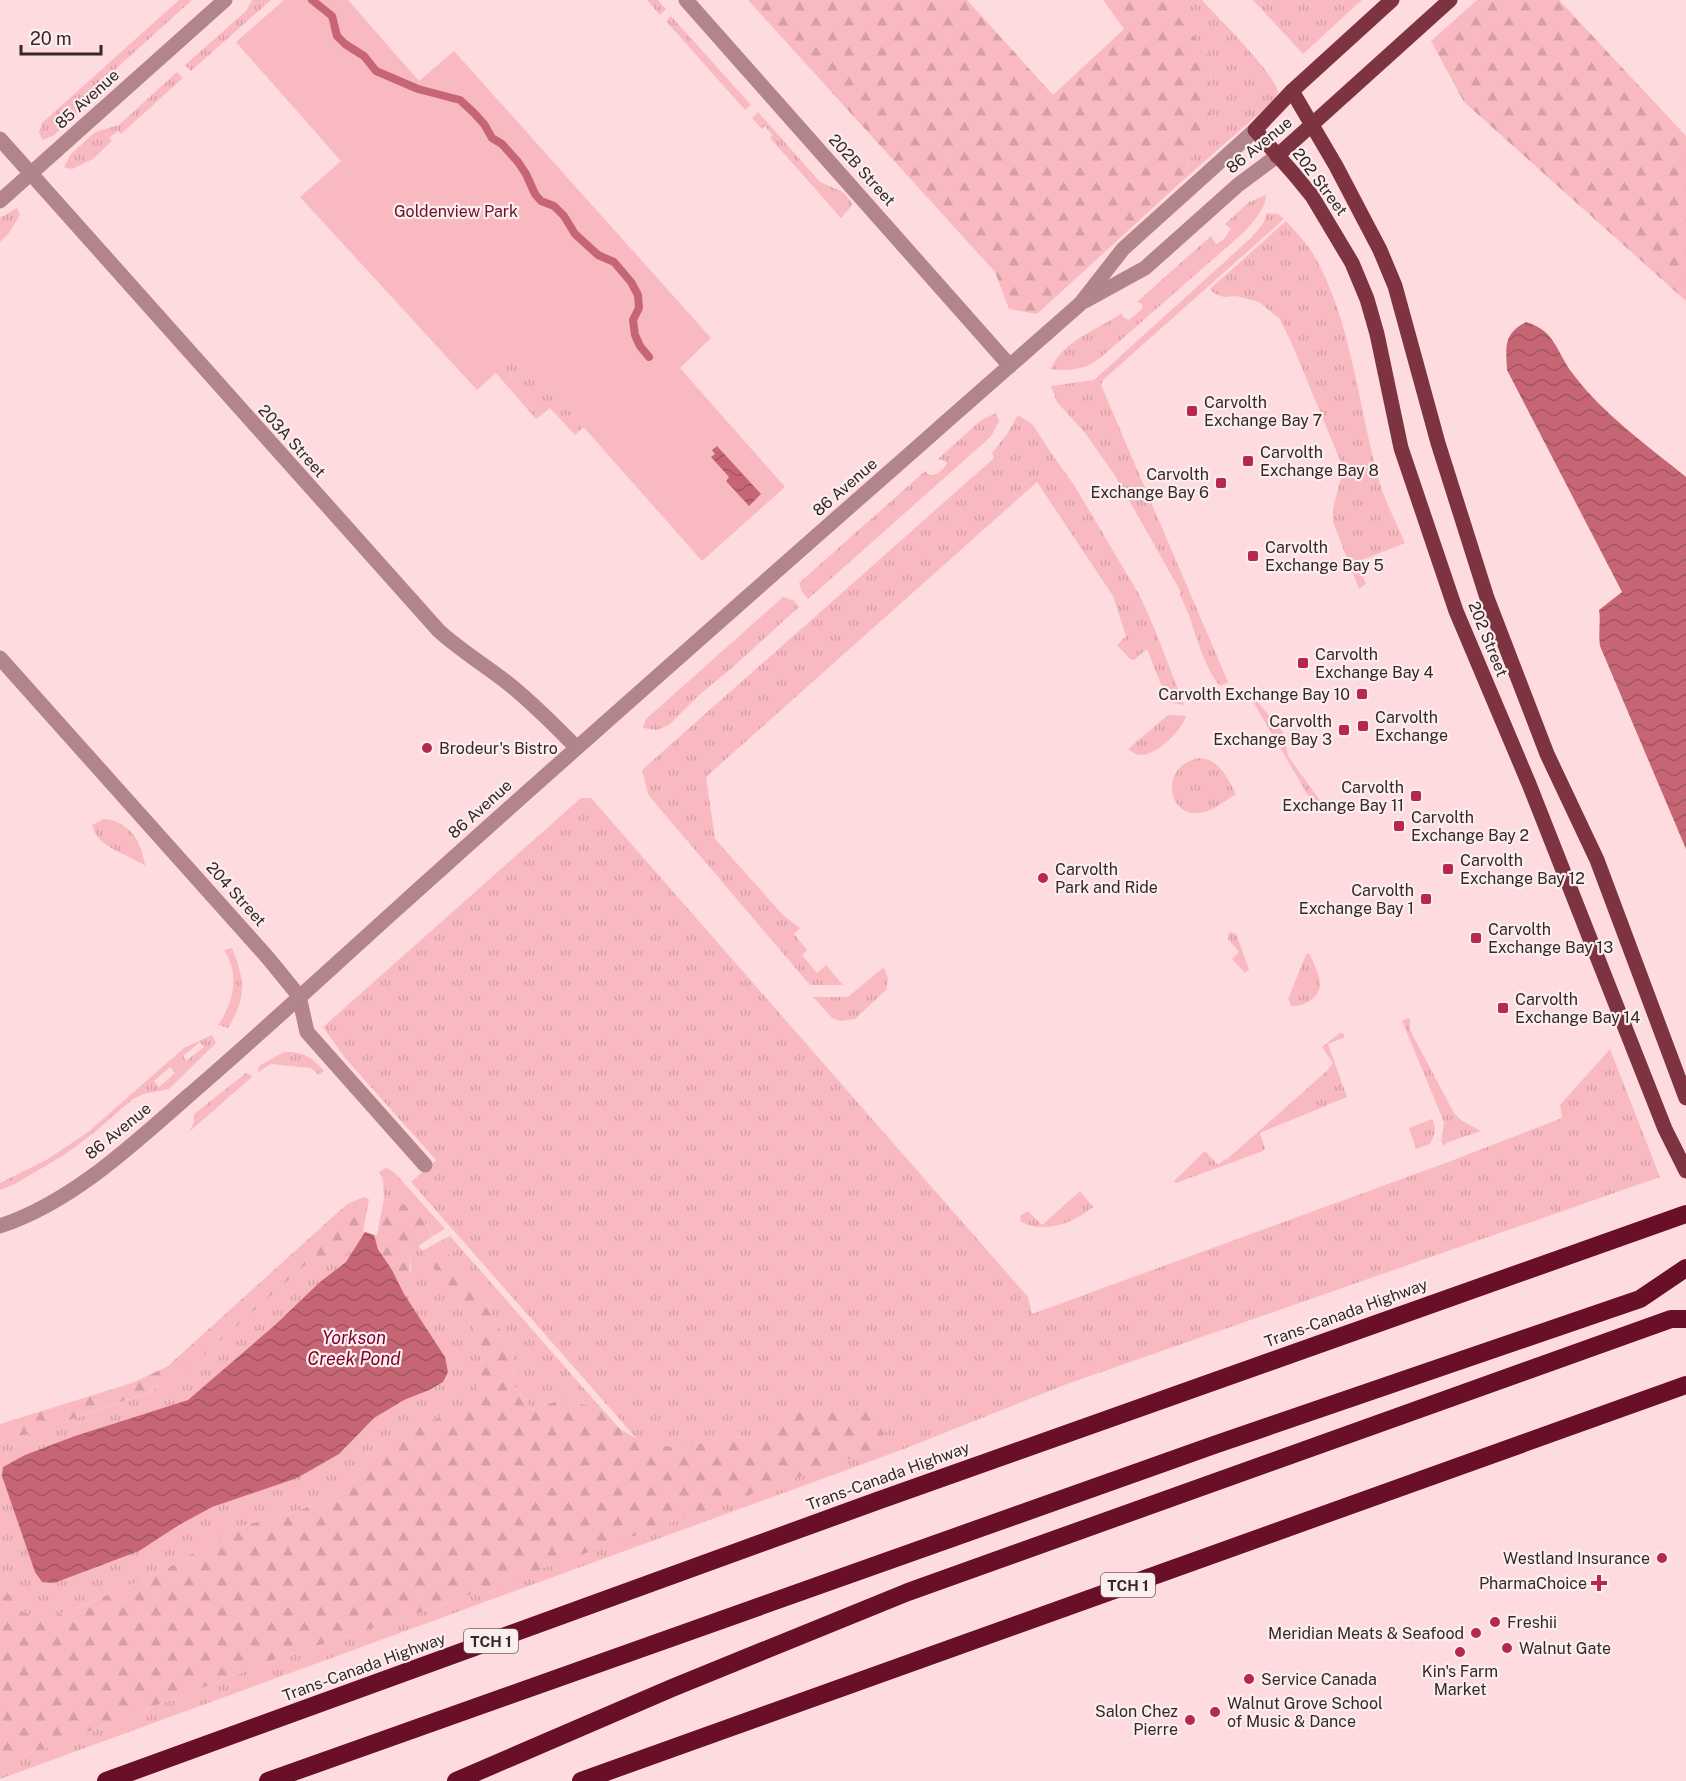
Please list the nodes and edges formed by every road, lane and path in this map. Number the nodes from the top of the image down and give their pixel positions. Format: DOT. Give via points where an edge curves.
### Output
graph roads {
  1 [pos="225,0"];
  2 [pos="686,0"];
  3 [pos="1392,0"];
  4 [pos="1450,0"];
  5 [pos="1292,91"];
  6 [pos="1312,124"];
  7 [pos="1255,130"];
  8 [pos="0,139"];
  9 [pos="1277,156"];
  10 [pos="30,174"];
  11 [pos="0,201"];
  12 [pos="1080,304"];
  13 [pos="1010,366"];
  14 [pos="0,658"];
  15 [pos="576,747"];
  16 [pos="299,996"];
  17 [pos="1686,1098"];
  18 [pos="425,1166"];
  19 [pos="1686,1171"];
  20 [pos="1686,1214"];
  21 [pos="0,1226"];
  22 [pos="1686,1268"];
  23 [pos="1686,1319"];
  24 [pos="1680,1387"];
  25 [pos="106,1781"];
  26 [pos="268,1781"];
  27 [pos="456,1781"];
  28 [pos="581,1781"];
  1 -- 10 [label="street, 85 Avenue"];
  2 -- 13 [label="street, 202B Street"];
  3 -- 5 [label="main road, 86 Avenue"];
  4 -- 6 [label="main road, 86 Avenue"];
  5 -- 6 [label="main road, 202 Street"];
  5 -- 7 [label="main road, 86 Avenue"];
  6 -- 9 [label="main road, 86 Avenue"];
  6 -- 17 [label="main road, 202 Street" via="1380,250 1395,286 1438,443 1487,598 1547,754 1597,860"];
  7 -- 9 [label="main road, 202 Street"];
  7 -- 12 [label="street, 86 Avenue" via="1123,249"];
  8 -- 10 [label="street, 203A Street"];
  9 -- 12 [label="street, 86 Avenue" via="1238,185 1145,268"];
  9 -- 19 [label="main road, 202 Street" via="1312,196 1352,263 1367,299 1401,448 1456,611 1665,1130"];
  10 -- 11 [label="street, 85 Avenue"];
  10 -- 15 [label="street, 203A Street" via="439,631 514,689"];
  12 -- 13 [label="street, 86 Avenue"];
  13 -- 15 [label="street, 86 Avenue"];
  14 -- 16 [label="street, 204 Street"];
  15 -- 16 [label="street, 86 Avenue"];
  16 -- 18 [label="street, 204 Street" via="307,1032"];
  16 -- 21 [label="street, 86 Avenue" via="117,1157 49,1206"];
  20 -- 25 [label="highway, Trans-Canada Highway / TCH 1" via="899,1493"];
  22 -- 26 [label="highway" via="1640,1299 1214,1445"];
  23 -- 27 [label="highway" via="1671,1319 908,1592"];
  24 -- 28 [label="highway, TCH 1"];
}
